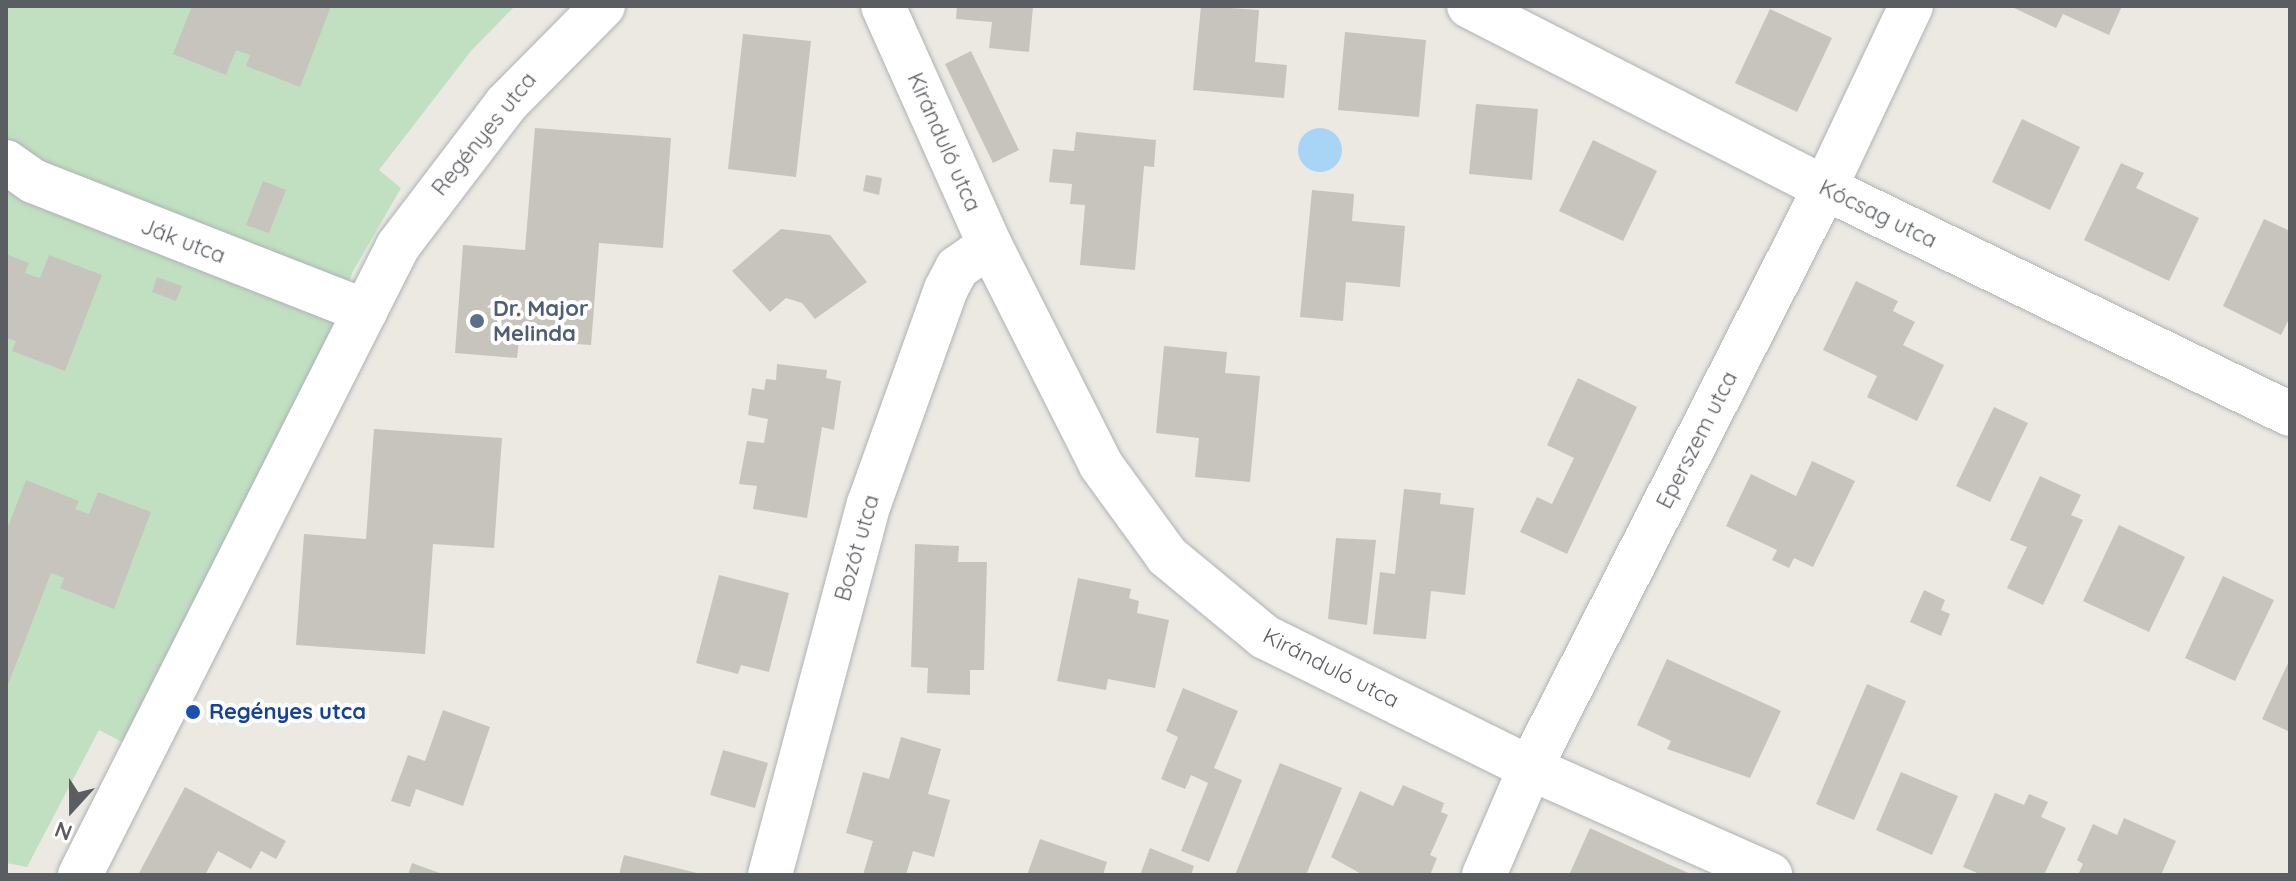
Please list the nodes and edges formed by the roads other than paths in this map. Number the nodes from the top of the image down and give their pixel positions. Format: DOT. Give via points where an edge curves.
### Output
graph roads {
  1 [pos="603,6"];
  2 [pos="883,6"];
  3 [pos="1469,6"];
  4 [pos="1911,6"];
  5 [pos="6,162"];
  6 [pos="1825,188"];
  7 [pos="990,245"];
  8 [pos="365,311"];
  9 [pos="2290,414"];
  10 [pos="1530,768"];
  11 [pos="80,875"];
  12 [pos="770,875"];
  13 [pos="1484,875"];
  14 [pos="1770,875"];
  1 -- 8 [label="street, Regényes utca" via="542,64 472,145 398,246"];
  2 -- 7 [label="street, Kiránduló utca"];
  3 -- 6 [label="street, Kócsag utca"];
  4 -- 6 [label="street, Eperszem utca"];
  5 -- 8 [label="street, Ják utca" via="43,186"];
  6 -- 9 [label="street, Kócsag utca"];
  6 -- 10 [label="street, Eperszem utca"];
  7 -- 10 [label="street, Kiránduló utca" via="1101,465 1167,556 1265,637"];
  7 -- 12 [label="street, Bozót utca" via="957,268 946,289 869,504"];
  8 -- 11 [label="street, Regényes utca"];
  10 -- 13 [label="street, Eperszem utca"];
  10 -- 14 [label="street, Kiránduló utca"];
}
